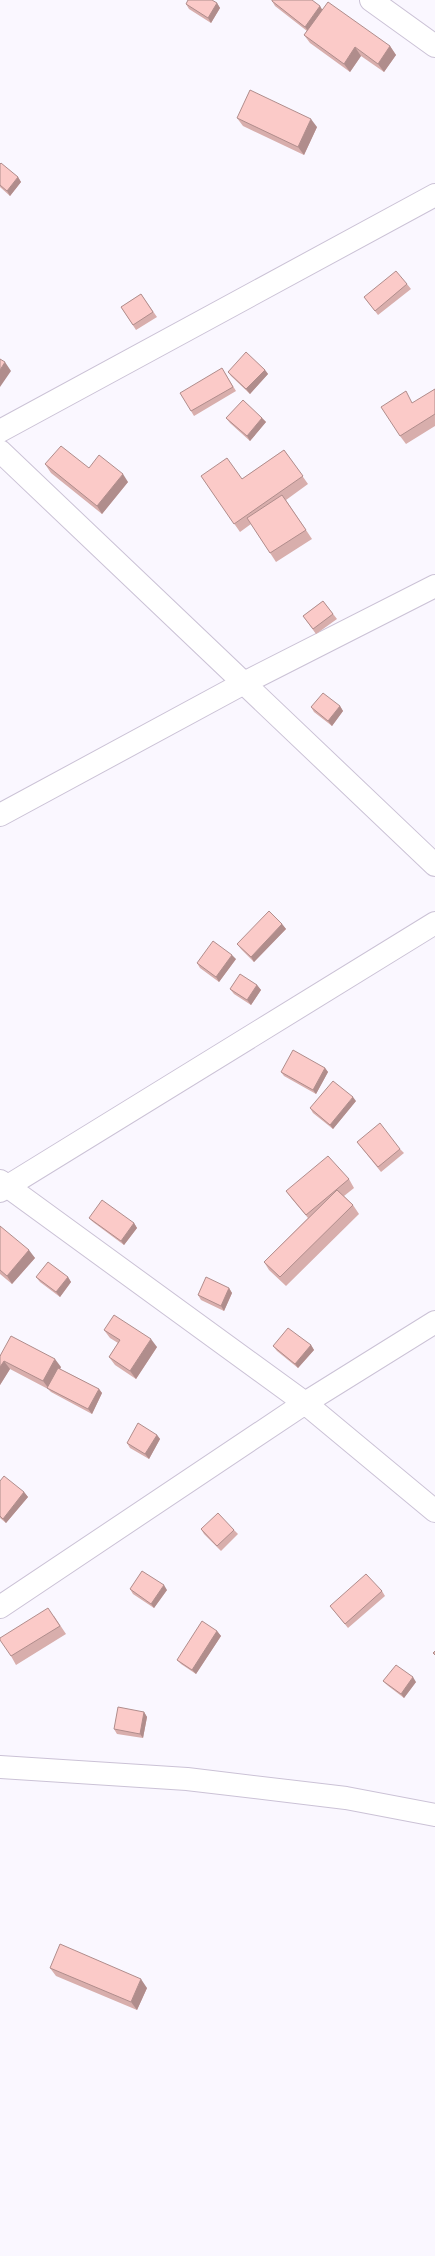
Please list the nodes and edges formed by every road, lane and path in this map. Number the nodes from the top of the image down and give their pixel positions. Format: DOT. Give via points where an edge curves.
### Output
graph roads {
  1 [pos="371,0"];
  2 [pos="435,46"];
  3 [pos="435,195"];
  4 [pos="0,431"];
  5 [pos="0,451"];
  6 [pos="435,586"];
  7 [pos="244,683"];
  8 [pos="0,815"];
  9 [pos="435,865"];
  10 [pos="435,923"];
  11 [pos="3,1186"];
  12 [pos="435,1322"];
  13 [pos="305,1403"];
  14 [pos="435,1511"];
  15 [pos="0,1607"];
  16 [pos="0,1767"];
  17 [pos="435,1815"];
  1 -- 2 [label="street"];
  3 -- 4 [label="street"];
  5 -- 7 [label="street"];
  6 -- 7 [label="street"];
  7 -- 8 [label="street"];
  7 -- 9 [label="street"];
  10 -- 11 [label="street"];
  11 -- 13 [label="street"];
  12 -- 13 [label="street"];
  13 -- 14 [label="street"];
  13 -- 15 [label="street"];
  16 -- 17 [label="street" via="187,1779 346,1798"];
}
